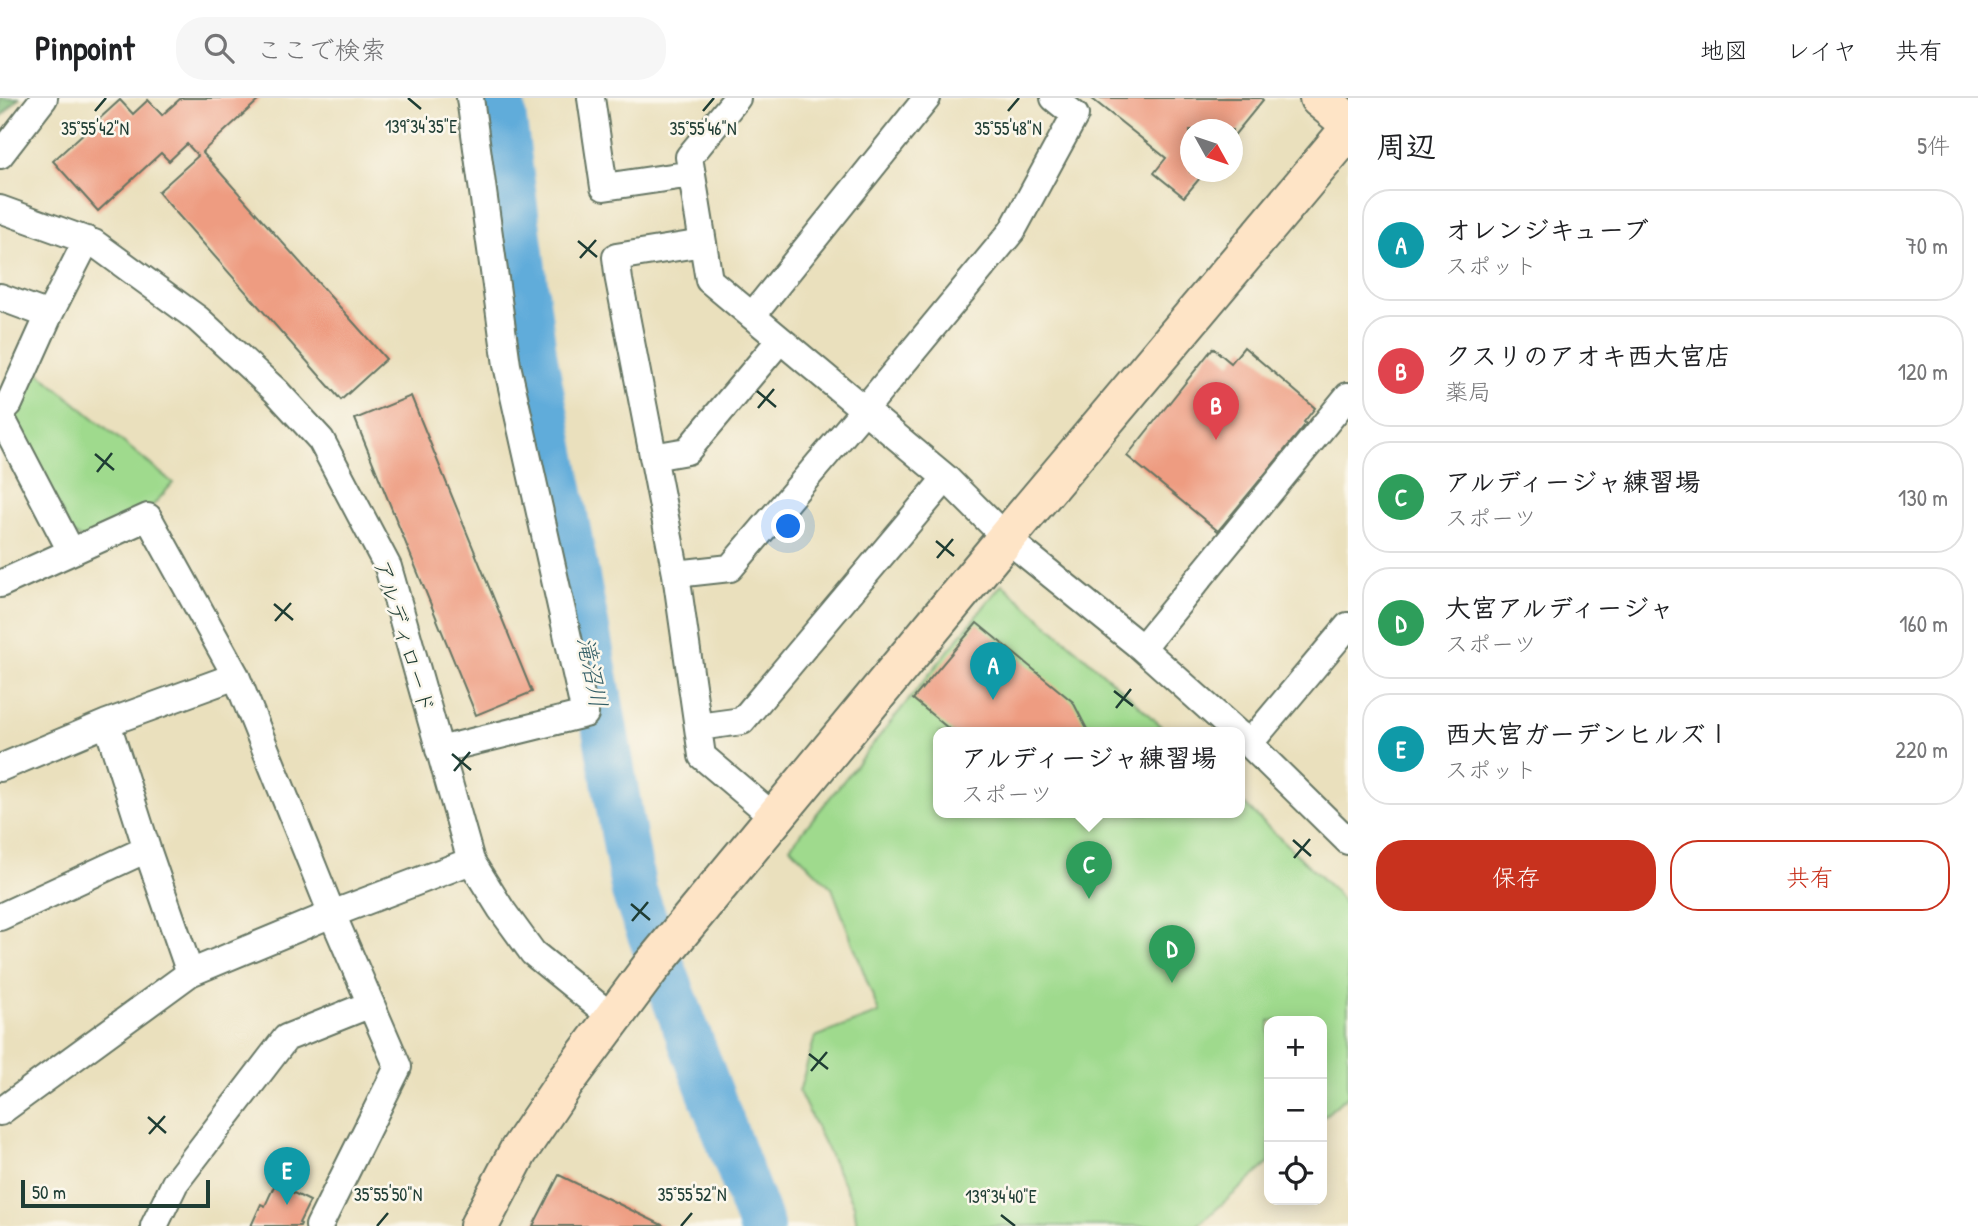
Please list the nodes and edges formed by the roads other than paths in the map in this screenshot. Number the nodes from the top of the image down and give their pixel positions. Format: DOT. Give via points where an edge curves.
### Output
graph roads {
  1 [pos="44,98"];
  2 [pos="470,98"];
  3 [pos="591,98"];
  4 [pos="737,98"];
  5 [pos="927,98"];
  6 [pos="1054,98"];
  7 [pos="1319,98"];
  8 [pos="1348,122"];
  9 [pos="1348,131"];
  10 [pos="0,155"];
  11 [pos="692,174"];
  12 [pos="0,209"];
  13 [pos="88,240"];
  14 [pos="703,243"];
  15 [pos="0,297"];
  16 [pos="49,315"];
  17 [pos="752,316"];
  18 [pos="780,340"];
  19 [pos="1348,396"];
  20 [pos="864,410"];
  21 [pos="0,414"];
  22 [pos="653,457"];
  23 [pos="946,478"];
  24 [pos="1006,538"];
  25 [pos="71,551"];
  26 [pos="676,574"];
  27 [pos="0,584"];
  28 [pos="1348,626"];
  29 [pos="1142,648"];
  30 [pos="236,676"];
  31 [pos="107,723"];
  32 [pos="698,727"];
  33 [pos="1231,727"];
  34 [pos="1245,734"];
  35 [pos="1245,740"];
  36 [pos="439,750"];
  37 [pos="0,768"];
  38 [pos="774,817"];
  39 [pos="1348,841"];
  40 [pos="147,849"];
  41 [pos="471,861"];
  42 [pos="332,914"];
  43 [pos="0,917"];
  44 [pos="190,973"];
  45 [pos="371,1004"];
  46 [pos="612,1017"];
  47 [pos="0,1112"];
  48 [pos="154,1226"];
  49 [pos="319,1226"];
  50 [pos="479,1226"];
  1 -- 10 [label="street"];
  2 -- 36 [label="street" via="507,365 585,714"];
  3 -- 11 [label="street" via="604,187"];
  4 -- 11 [label="street" via="689,157"];
  5 -- 17 [label="street"];
  6 -- 20 [label="street" via="1075,115 1012,231"];
  7 -- 8 [label="street"];
  9 -- 24 [label="street"];
  11 -- 14 [label="street"];
  12 -- 13 [label="street, アルディロード"];
  13 -- 16 [label="street"];
  13 -- 36 [label="street, アルディロード" via="198,319 321,440 388,567"];
  14 -- 17 [label="street" via="709,280"];
  14 -- 22 [label="street" via="616,257"];
  15 -- 16 [label="street"];
  16 -- 21 [label="street" via="9,404"];
  17 -- 18 [label="street"];
  18 -- 20 [label="street"];
  18 -- 22 [label="street" via="687,451"];
  19 -- 29 [label="street"];
  20 -- 23 [label="street"];
  20 -- 26 [label="street" via="730,568"];
  21 -- 25 [label="street"];
  22 -- 26 [label="street"];
  23 -- 24 [label="street"];
  23 -- 32 [label="street" via="741,722"];
  24 -- 29 [label="street"];
  24 -- 38 [label="street"];
  25 -- 27 [label="street"];
  25 -- 30 [label="street" via="148,517"];
  26 -- 32 [label="street"];
  28 -- 34 [label="street"];
  29 -- 33 [label="street"];
  30 -- 31 [label="street"];
  30 -- 42 [label="street"];
  31 -- 37 [label="street"];
  31 -- 40 [label="street"];
  32 -- 38 [label="street" via="702,756"];
  35 -- 39 [label="street"];
  36 -- 41 [label="street, アルディロード"];
  38 -- 46 [label="street"];
  40 -- 43 [label="street"];
  40 -- 44 [label="street"];
  41 -- 42 [label="street"];
  41 -- 46 [label="street, アルディロード" via="533,953"];
  42 -- 44 [label="street"];
  42 -- 45 [label="street"];
  44 -- 47 [label="street"];
  45 -- 48 [label="street" via="286,1038 175,1183"];
  45 -- 49 [label="street" via="398,1067"];
  46 -- 50 [label="street" via="518,1153"];
}
